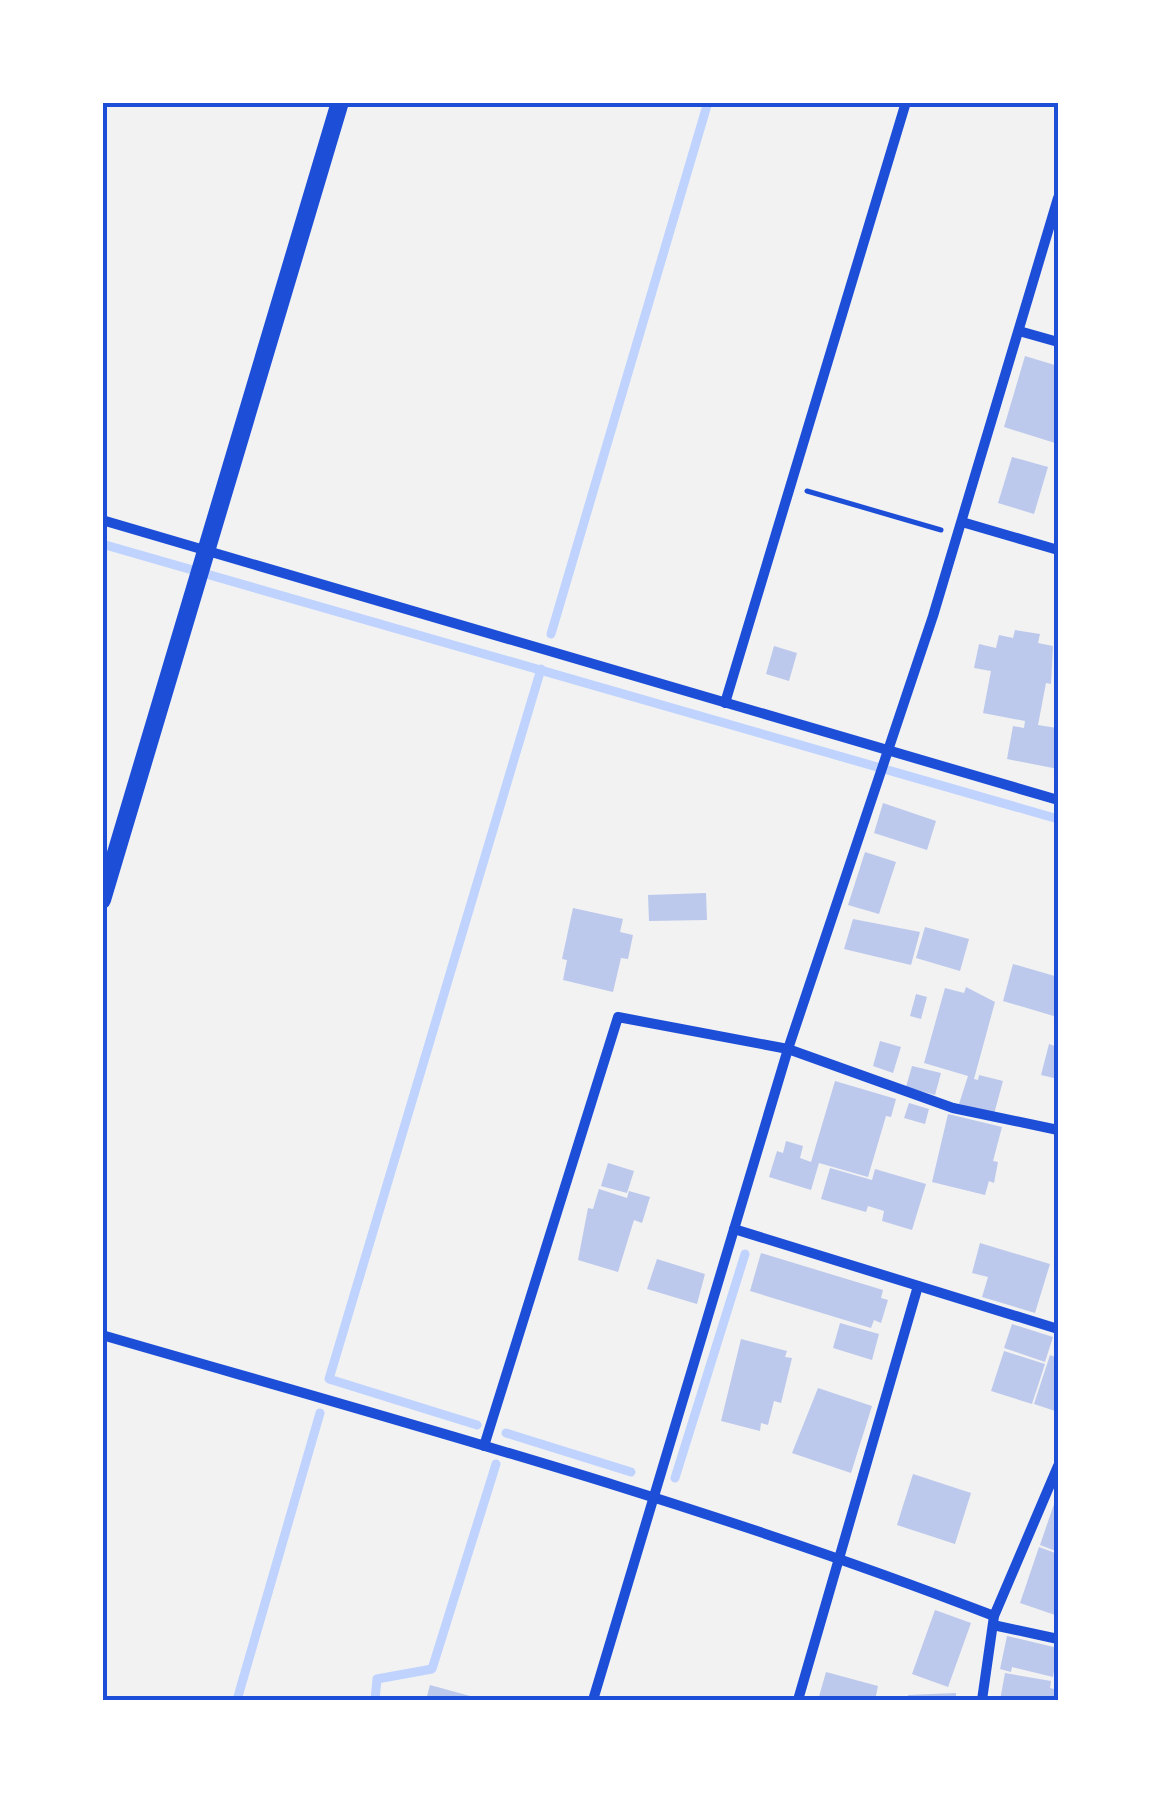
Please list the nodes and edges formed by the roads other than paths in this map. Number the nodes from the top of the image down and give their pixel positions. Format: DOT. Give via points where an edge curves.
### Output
graph roads {
  1 [pos="340,102"];
  2 [pos="906,102"];
  3 [pos="1058,198"];
  4 [pos="1019,331"];
  5 [pos="1058,342"];
  6 [pos="102,520"];
  7 [pos="962,522"];
  8 [pos="1058,550"];
  9 [pos="206,555"];
  10 [pos="725,703"];
  11 [pos="883,756"];
  12 [pos="1058,800"];
  13 [pos="102,900"];
  14 [pos="788,1049"];
  15 [pos="1058,1130"];
  16 [pos="734,1229"];
  17 [pos="918,1286"];
  18 [pos="1058,1329"];
  19 [pos="102,1335"];
  20 [pos="484,1446"];
  21 [pos="1058,1466"];
  22 [pos="654,1495"];
  23 [pos="840,1556"];
  24 [pos="994,1621"];
  25 [pos="1058,1638"];
  26 [pos="593,1700"];
  27 [pos="798,1700"];
  28 [pos="982,1700"];
  1 -- 9 [label="street"];
  2 -- 10 [label="street"];
  3 -- 4 [label="street"];
  4 -- 5 [label="street"];
  4 -- 7 [label="street"];
  6 -- 9 [label="street"];
  7 -- 8 [label="street"];
  7 -- 11 [label="street"];
  9 -- 10 [label="street"];
  9 -- 13 [label="street"];
  10 -- 11 [label="street"];
  11 -- 12 [label="street"];
  11 -- 14 [label="street"];
  14 -- 15 [label="street" via="954,1108"];
  14 -- 16 [label="street"];
  14 -- 20 [label="street" via="618,1016"];
  16 -- 17 [label="street"];
  16 -- 22 [label="street"];
  17 -- 18 [label="street"];
  17 -- 23 [label="street"];
  19 -- 20 [label="street"];
  20 -- 22 [label="street"];
  21 -- 24 [label="street"];
  22 -- 23 [label="street"];
  22 -- 26 [label="street"];
  23 -- 24 [label="street"];
  23 -- 27 [label="street"];
  24 -- 25 [label="street"];
  24 -- 28 [label="street"];
}
